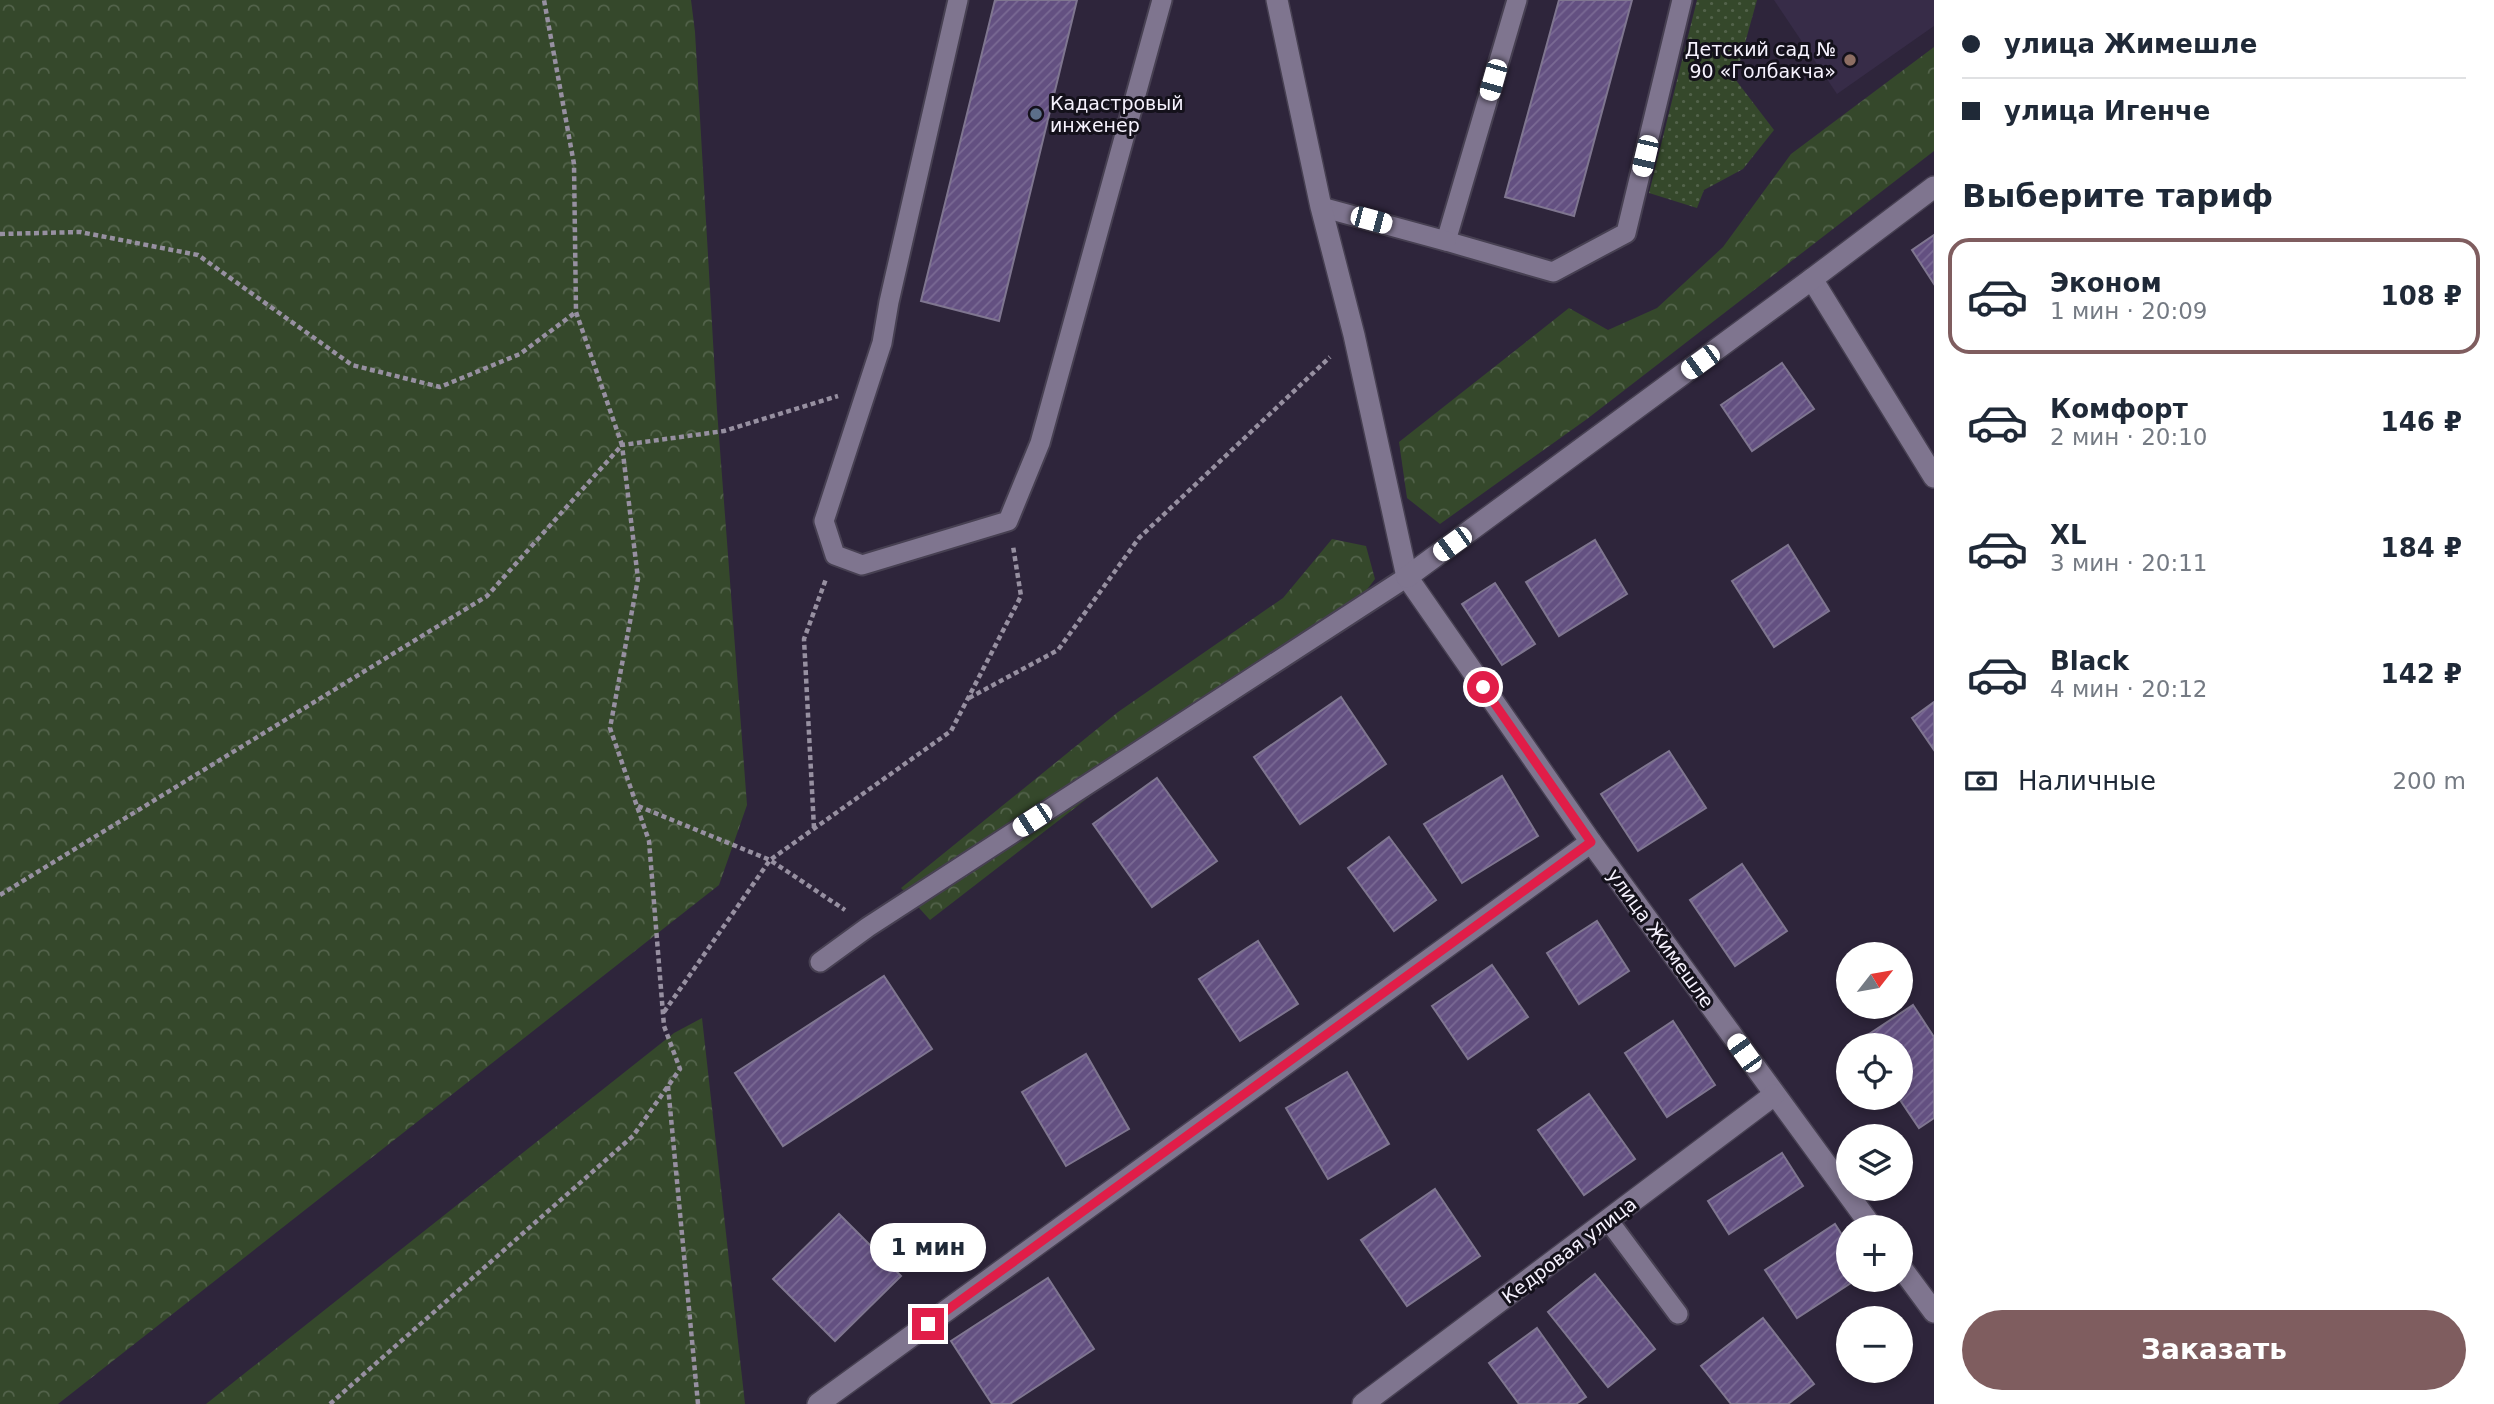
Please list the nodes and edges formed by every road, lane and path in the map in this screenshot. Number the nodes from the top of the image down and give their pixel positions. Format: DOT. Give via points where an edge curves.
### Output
graph roads {
  1 [pos="544,0"];
  2 [pos="958,0"];
  3 [pos="1162,0"];
  4 [pos="1277,0"];
  5 [pos="1517,0"];
  6 [pos="1682,0"];
  7 [pos="1934,187"];
  8 [pos="1321,207"];
  9 [pos="0,234"];
  10 [pos="1446,241"];
  11 [pos="1812,279"];
  12 [pos="576,312"];
  13 [pos="1354,335"];
  14 [pos="868,387"];
  15 [pos="622,445"];
  16 [pos="1934,477"];
  17 [pos="1008,521"];
  18 [pos="835,555"];
  19 [pos="1407,577"];
  20 [pos="968,699"];
  21 [pos="637,806"];
  22 [pos="814,829"];
  23 [pos="1591,842"];
  24 [pos="770,860"];
  25 [pos="0,895"];
  26 [pos="869,927"];
  27 [pos="820,962"];
  28 [pos="663,1013"];
  29 [pos="668,1086"];
  30 [pos="1774,1095"];
  31 [pos="1862,1215"];
  32 [pos="1608,1220"];
  33 [pos="1913,1284"];
  34 [pos="1934,1312"];
  35 [pos="1678,1314"];
  36 [pos="330,1404"];
  37 [pos="698,1404"];
  38 [pos="818,1404"];
  39 [pos="1363,1404"];
  1 -- 12 [label="path" via="574,164"];
  2 -- 14 [label="lane" via="882,343"];
  3 -- 17 [label="lane" via="1040,443"];
  4 -- 8 [label="street"];
  5 -- 10 [label="lane"];
  6 -- 10 [label="lane" via="1626,233 1553,272"];
  7 -- 11 [label="street"];
  8 -- 10 [label="lane"];
  8 -- 13 [label="street"];
  9 -- 12 [label="path" via="80,232 198,255 352,365 440,387 520,354"];
  11 -- 16 [label="street"];
  11 -- 19 [label="street"];
  12 -- 15 [label="path"];
  13 -- 19 [label="street"];
  13 -- 20 [label="path" via="1139,538 1058,650"];
  14 -- 15 [label="path" via="724,431"];
  14 -- 18 [label="lane" via="824,520"];
  15 -- 21 [label="path" via="638,579 610,728"];
  15 -- 25 [label="path" via="487,596"];
  17 -- 18 [label="lane" via="862,565"];
  17 -- 20 [label="path" via="1021,596"];
  18 -- 22 [label="path" via="804,639"];
  19 -- 23 [label="street, улица Жимешле"];
  19 -- 26 [label="lane"];
  20 -- 22 [label="path" via="951,731"];
  21 -- 24 [label="path"];
  21 -- 28 [label="path" via="649,841"];
  22 -- 24 [label="path"];
  23 -- 30 [label="street, улица Жимешле"];
  23 -- 38 [label="street"];
  24 -- 26 [label="path"];
  24 -- 28 [label="path"];
  26 -- 27 [label="lane"];
  28 -- 29 [label="path" via="680,1069"];
  29 -- 36 [label="path" via="633,1136"];
  29 -- 37 [label="path"];
  30 -- 31 [label="street, улица Жимешле"];
  30 -- 32 [label="street, Кедровая улица"];
  32 -- 35 [label="lane"];
  32 -- 39 [label="street, Кедровая улица"];
  33 -- 34 [label="street"];
}
